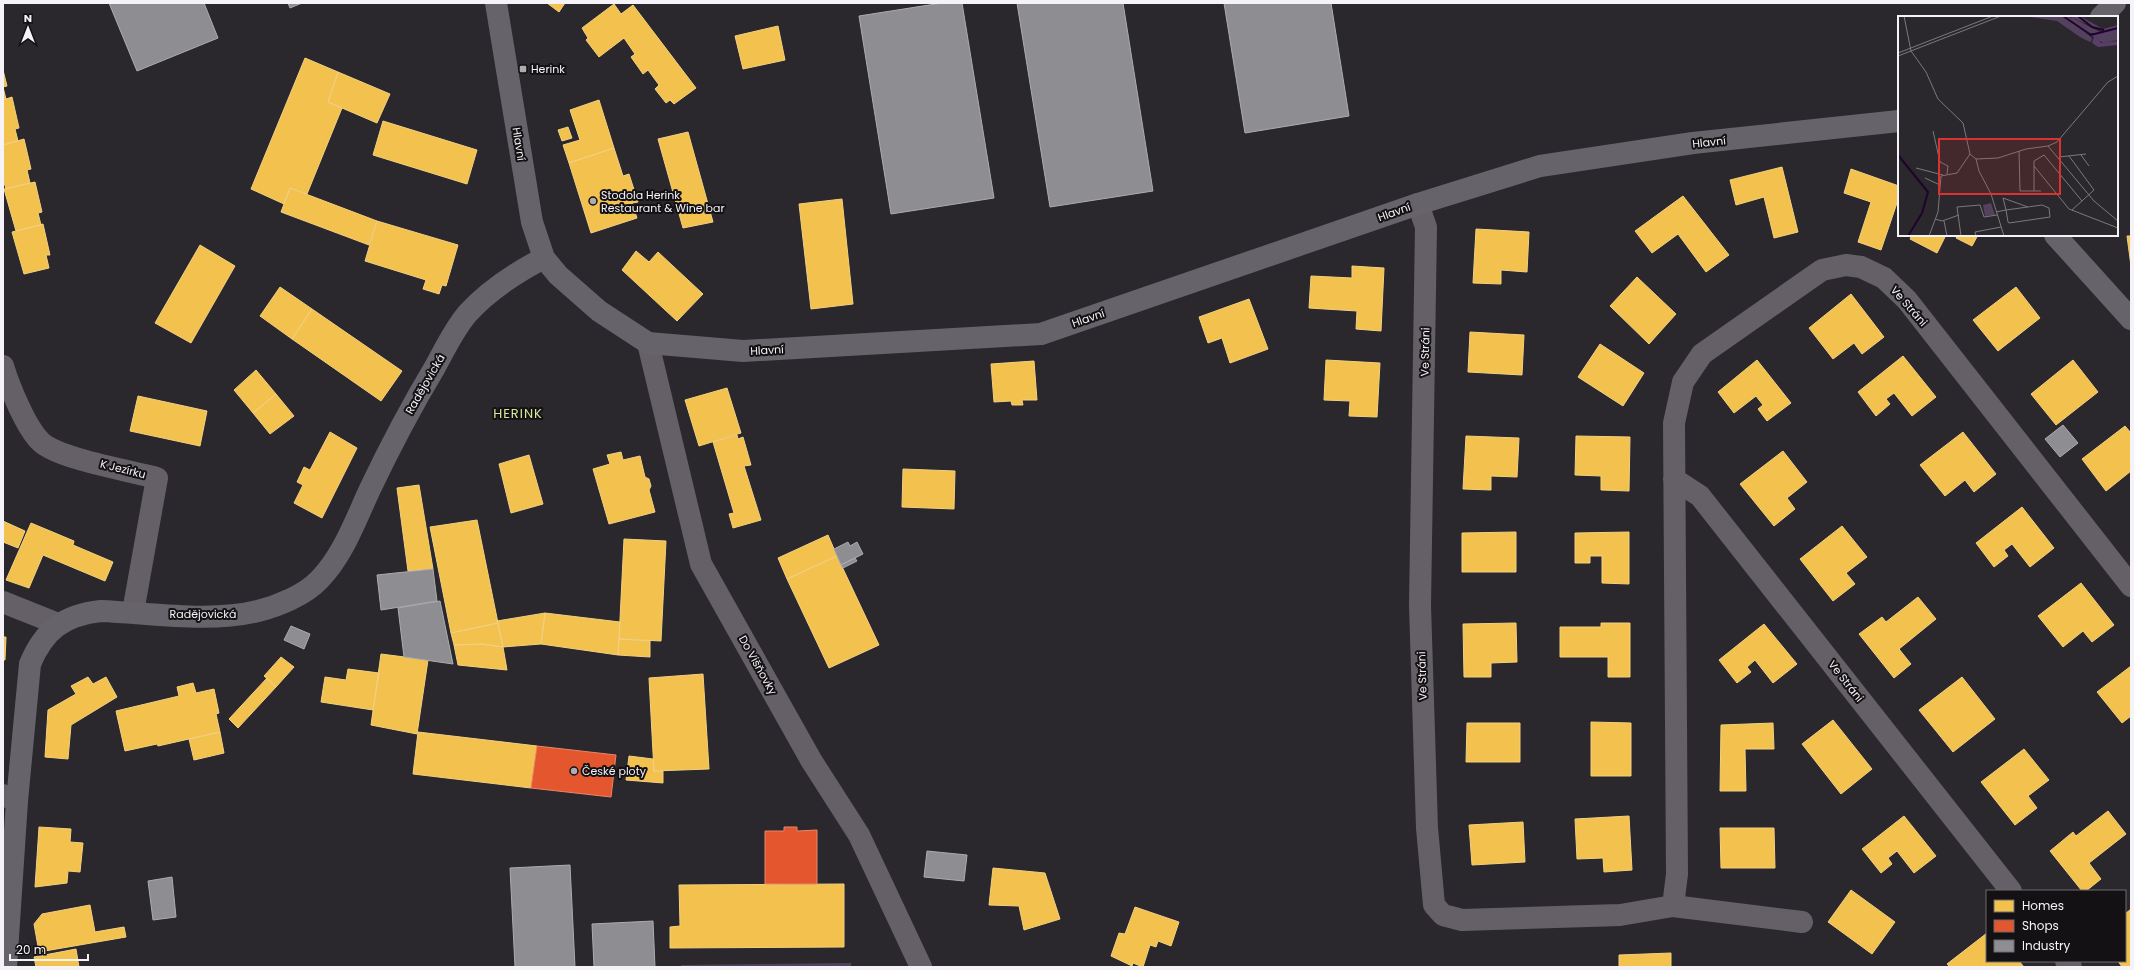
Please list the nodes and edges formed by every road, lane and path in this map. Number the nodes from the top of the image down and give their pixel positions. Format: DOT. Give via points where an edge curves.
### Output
graph roads {
  1 [pos="496,3"];
  2 [pos="2115,3"];
  3 [pos="2102,16"];
  4 [pos="1898,121"];
  5 [pos="1418,204"];
  6 [pos="2056,236"];
  7 [pos="544,258"];
  8 [pos="2131,319"];
  9 [pos="648,343"];
  10 [pos="3,366"];
  11 [pos="1674,479"];
  12 [pos="2131,586"];
  13 [pos="3,602"];
  14 [pos="133,612"];
  15 [pos="58,624"];
  16 [pos="10,798"];
  17 [pos="2010,890"];
  18 [pos="1673,906"];
  19 [pos="1802,922"];
  20 [pos="6,967"];
  21 [pos="921,967"];
  1 -- 7 [label="street, Hlavní" via="532,222"];
  2 -- 3 [label="street"];
  4 -- 5 [label="street, Hlavní" via="1694,143 1540,166"];
  5 -- 9 [label="street, Hlavní" via="1040,334 743,351"];
  5 -- 18 [label="street, Ve Stráni" via="1426,227 1420,605 1427,828 1434,905 1443,915 1462,920 1620,915"];
  6 -- 8 [label="street"];
  7 -- 9 [label="street, Hlavní" via="558,275 599,311"];
  7 -- 14 [label="street, Radějovická" via="512,274 485,295 467,314 396,434 352,529 319,580 281,603 239,615 219,617"];
  9 -- 21 [label="street, Do Višňovky" via="701,564 811,760 859,835"];
  10 -- 14 [label="street, K Jezírku" via="12,391 34,434 46,446 63,454 157,478"];
  11 -- 12 [label="street, Ve Stráni" via="1674,423 1683,382 1702,354 1822,270 1846,265 1862,267 1884,278 1907,300"];
  11 -- 17 [label="street, Ve Stráni" via="1700,496"];
  11 -- 18 [label="street, Ve Stráni" via="1677,874"];
  13 -- 15 [label="street"];
  14 -- 15 [label="street, Radějovická" via="86,612"];
  15 -- 16 [label="street, Radějovická" via="36,649 30,664"];
  16 -- 20 [label="street, Radějovická"];
  18 -- 19 [label="street, Ve Stráni"];
}
